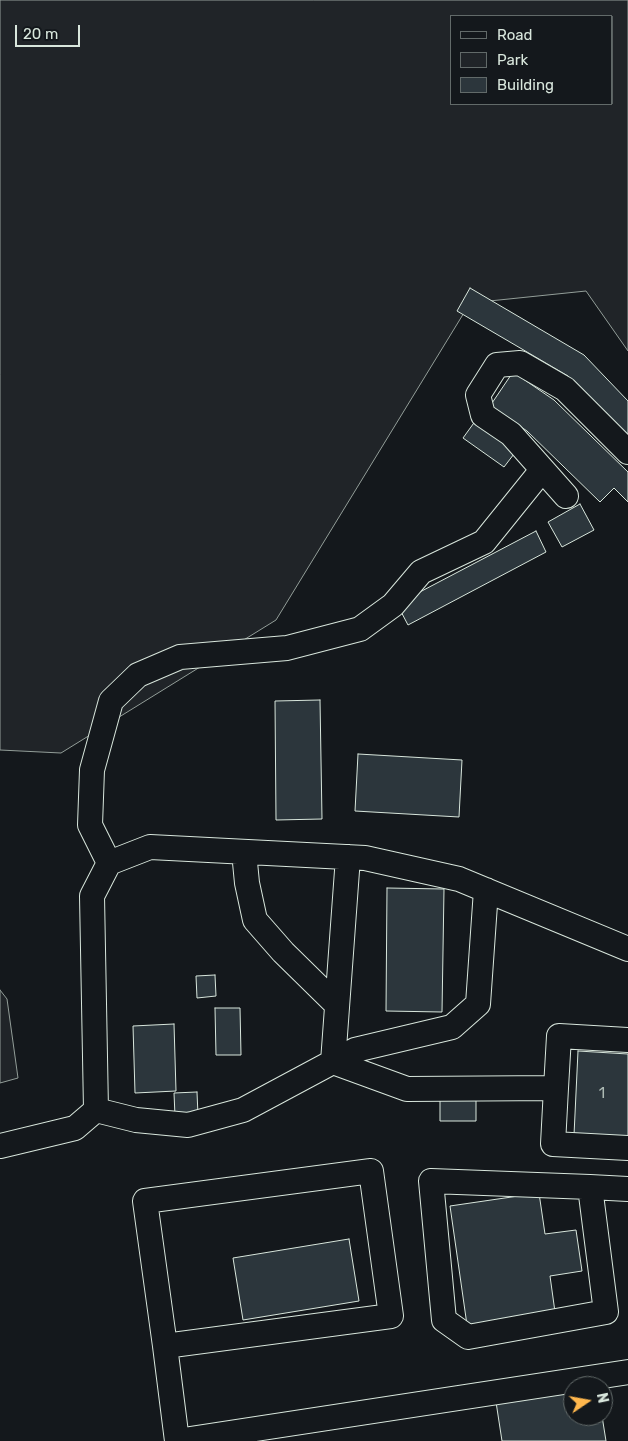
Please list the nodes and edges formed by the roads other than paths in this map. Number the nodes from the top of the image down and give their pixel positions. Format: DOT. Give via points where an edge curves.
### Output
graph roads {
  1 [pos="628,452"];
  2 [pos="542,470"];
  3 [pos="566,496"];
  4 [pos="244,852"];
  5 [pos="348,857"];
  6 [pos="109,863"];
  7 [pos="486,890"];
  8 [pos="628,949"];
  9 [pos="337,1004"];
  10 [pos="628,1040"];
  11 [pos="333,1062"];
  12 [pos="556,1088"];
  13 [pos="96,1110"];
  14 [pos="0,1146"];
  15 [pos="628,1148"];
  16 [pos="590,1187"];
  17 [pos="628,1189"];
  18 [pos="165,1346"];
  19 [pos="628,1372"];
  20 [pos="177,1441"];
  1 -- 2 [label="lane" via="565,389 520,362 497,366 478,395 483,415 511,434"];
  2 -- 3 [label="lane"];
  2 -- 6 [label="lane" via="484,542 421,572 393,605 360,629 287,648 180,657 138,675 111,701 92,770 90,825"];
  4 -- 5 [label="lane"];
  4 -- 6 [label="lane" via="150,847"];
  4 -- 9 [label="lane" via="255,920"];
  5 -- 7 [label="lane" via="459,879"];
  5 -- 9 [label="lane"];
  6 -- 13 [label="lane" via="92,896"];
  7 -- 8 [label="lane"];
  7 -- 11 [label="lane" via="478,1004 452,1027 355,1050"];
  9 -- 11 [label="lane"];
  10 -- 12 [label="lane" via="559,1036"];
  11 -- 12 [label="lane" via="407,1088"];
  11 -- 13 [label="lane" via="244,1110 188,1125 136,1120"];
  12 -- 15 [label="lane" via="552,1144"];
  13 -- 14 [label="lane" via="75,1128"];
  16 -- 16 [label="lane" via="606,1312 468,1337 444,1320 431,1181"];
  16 -- 17 [label="lane"];
  18 -- 18 [label="lane" via="391,1316 371,1171 145,1201"];
  18 -- 20 [label="lane"];
  19 -- 20 [label="lane"];
}
